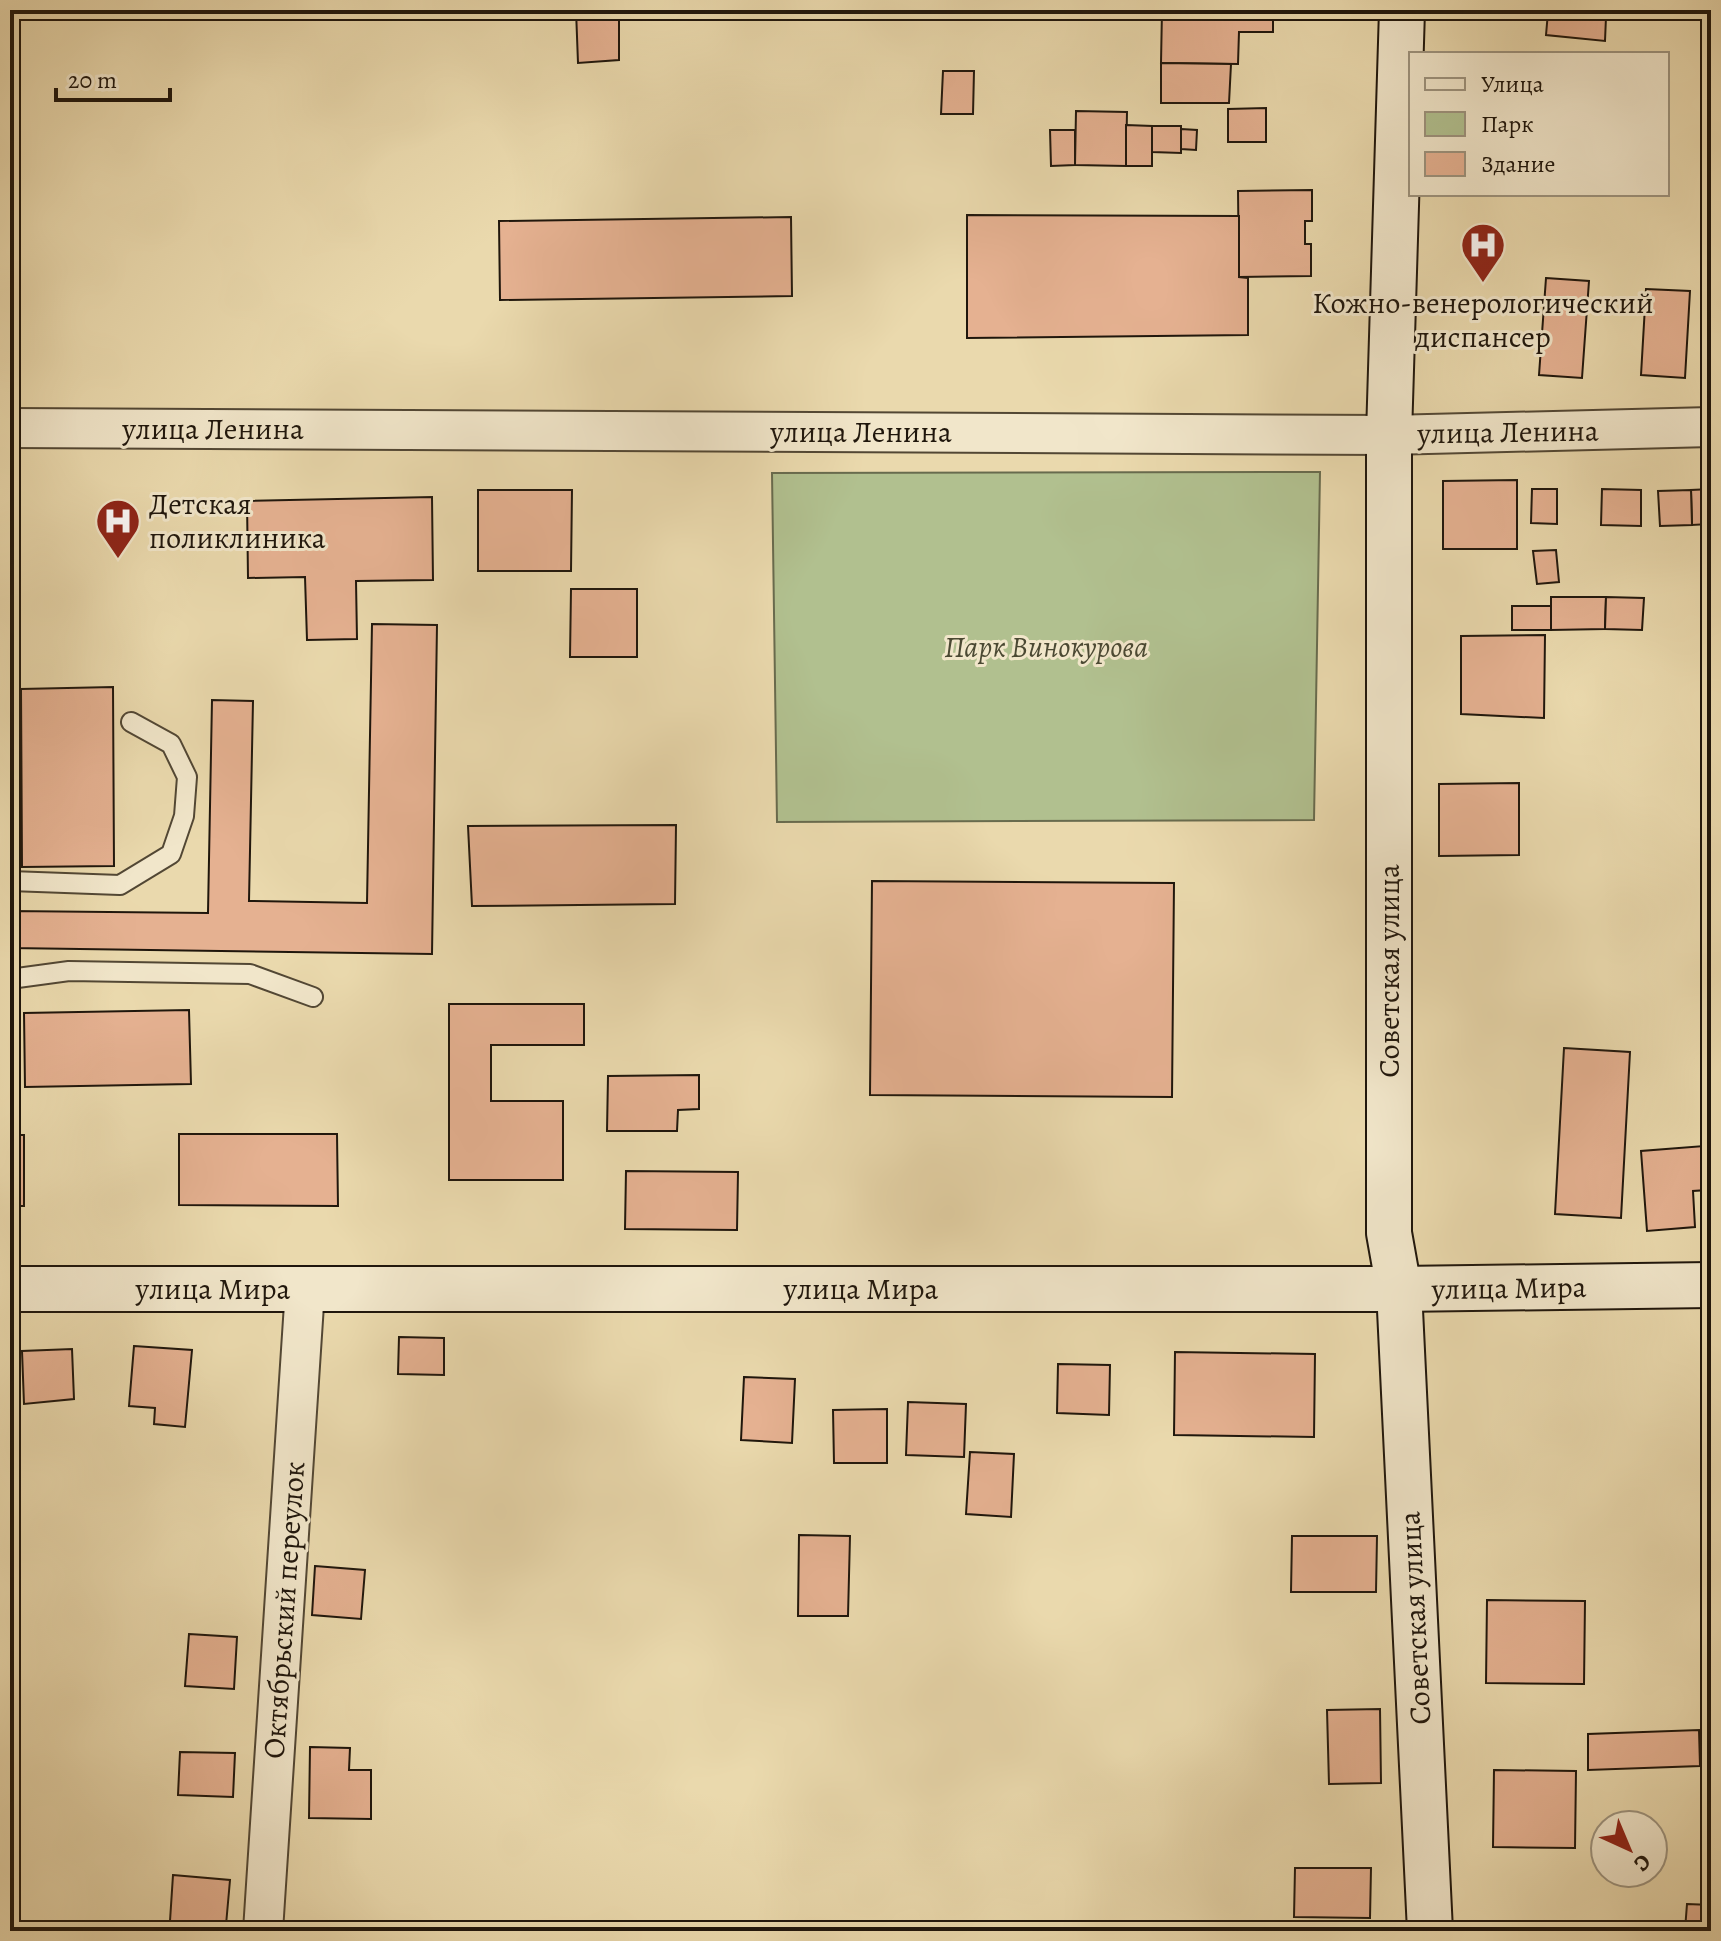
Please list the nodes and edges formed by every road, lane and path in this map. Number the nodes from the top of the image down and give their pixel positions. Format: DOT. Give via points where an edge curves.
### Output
graph roads {
  1 [pos="1402,10"];
  2 [pos="1711,427"];
  3 [pos="10,428"];
  4 [pos="1389,435"];
  5 [pos="131,722"];
  6 [pos="10,881"];
  7 [pos="10,979"];
  8 [pos="313,997"];
  9 [pos="1711,1285"];
  10 [pos="10,1289"];
  11 [pos="305,1289"];
  12 [pos="1399,1289"];
  13 [pos="263,1931"];
  14 [pos="1430,1931"];
  1 -- 4 [label="street, Советская улица"];
  2 -- 4 [label="street, улица Ленина"];
  3 -- 4 [label="street, улица Ленина"];
  4 -- 12 [label="street, Советская улица" via="1389,1233"];
  5 -- 6 [label="lane" via="171,744 187,777 184,816 171,854 120,885"];
  7 -- 8 [label="lane" via="69,971 250,974"];
  9 -- 12 [label="street, улица Мира"];
  10 -- 11 [label="street, улица Мира"];
  11 -- 12 [label="street, улица Мира"];
  11 -- 13 [label="street, Октябрьский переулок"];
  12 -- 14 [label="street, Советская улица"];
}
